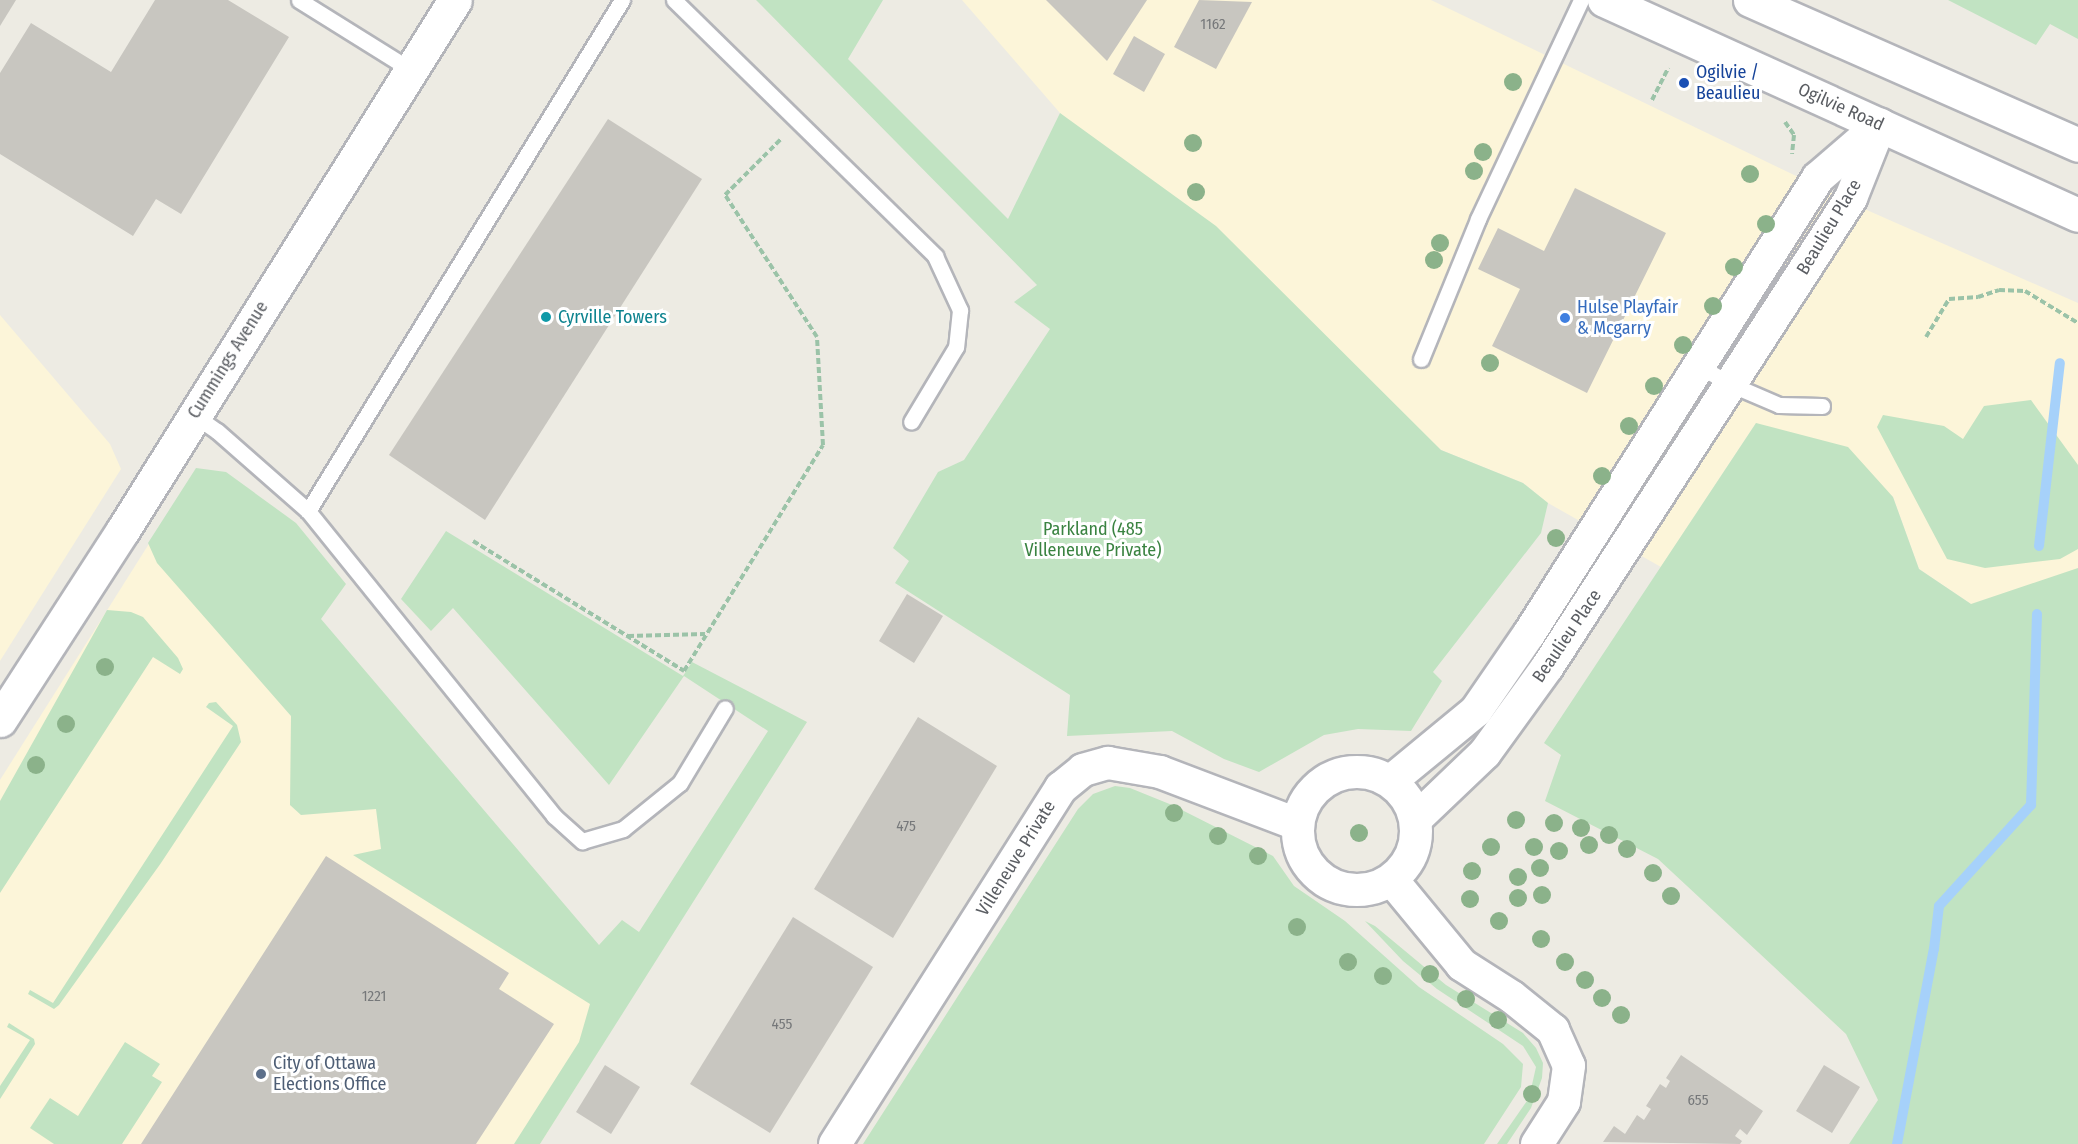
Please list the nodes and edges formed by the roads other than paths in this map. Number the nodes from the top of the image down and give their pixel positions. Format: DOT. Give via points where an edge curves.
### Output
graph roads {
  1 [pos="298,0"];
  2 [pos="455,0"];
  3 [pos="622,0"];
  4 [pos="674,0"];
  5 [pos="1581,0"];
  6 [pos="1604,0"];
  7 [pos="1750,0"];
  8 [pos="411,70"];
  9 [pos="1880,125"];
  10 [pos="2078,145"];
  11 [pos="2078,214"];
  12 [pos="1420,359"];
  13 [pos="1699,366"];
  14 [pos="1730,384"];
  15 [pos="1822,406"];
  16 [pos="194,415"];
  17 [pos="911,422"];
  18 [pos="308,511"];
  19 [pos="725,708"];
  20 [pos="0,720"];
  21 [pos="1391,781"];
  22 [pos="1416,819"];
  23 [pos="1298,824"];
  24 [pos="1392,880"];
  25 [pos="835,1144"];
  26 [pos="1537,1144"];
  1 -- 8 [label="lane"];
  2 -- 8 [label="main road, Cummings Avenue"];
  3 -- 18 [label="lane"];
  4 -- 17 [label="lane" via="935,256 960,310 956,347"];
  5 -- 12 [label="lane" via="1478,219"];
  6 -- 9 [label="main road, Ogilvie Road"];
  7 -- 10 [label="main road"];
  8 -- 16 [label="main road, Cummings Avenue"];
  9 -- 11 [label="main road, Ogilvie Road"];
  9 -- 13 [label="street, Beaulieu Place" via="1818,178"];
  9 -- 14 [label="street, Beaulieu Place" via="1851,198"];
  13 -- 14 [label="lane"];
  13 -- 21 [label="street, Beaulieu Place" via="1476,711"];
  14 -- 15 [label="lane" via="1779,405"];
  14 -- 22 [label="street, Beaulieu Place" via="1548,666 1485,753"];
  16 -- 18 [label="lane"];
  16 -- 20 [label="main road, Cummings Avenue"];
  18 -- 19 [label="lane" via="554,816 582,841 623,829 681,783"];
  21 -- 22 [label="street" via="1407,798"];
  21 -- 23 [label="street" via="1368,771 1343,772 1321,783 1304,802"];
  22 -- 24 [label="street" via="1416,842 1411,856"];
  23 -- 24 [label="street" via="1299,847 1310,867 1327,883 1348,890 1371,890"];
  23 -- 25 [label="street, Villeneuve Private" via="1160,772 1108,763 1083,770 1061,788"];
  24 -- 26 [label="street" via="1462,965 1512,997 1553,1030 1569,1066 1564,1102"];
}
